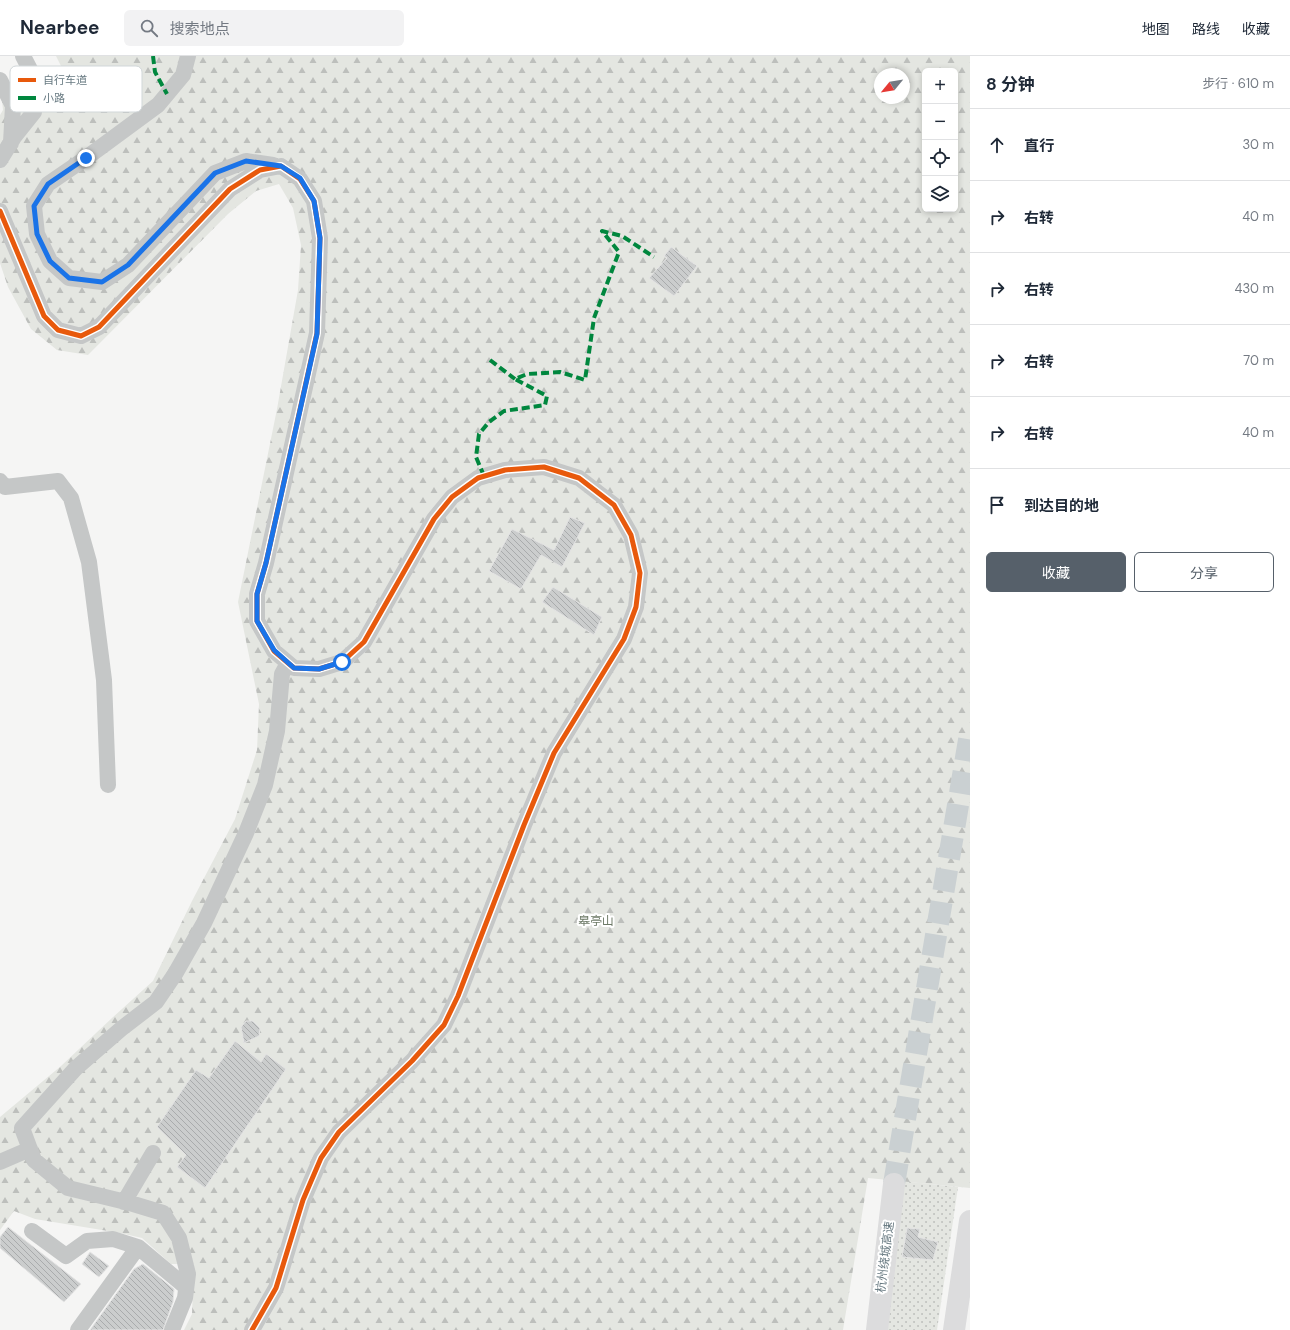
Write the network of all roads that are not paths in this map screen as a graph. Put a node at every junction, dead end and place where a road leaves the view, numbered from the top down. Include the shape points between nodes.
1 (23, 56) edge
2 (188, 56) edge
3 (28, 66) edge
4 (0, 80) edge
5 (10, 100) edge
6 (13, 112) edge
7 (34, 112) edge
8 (11, 143) junction
9 (0, 160) edge
10 (281, 166) junction
11 (0, 211) edge
12 (0, 481) edge
13 (288, 663) junction
14 (108, 785) dead end
15 (30, 1150) junction
16 (152, 1153) dead end
17 (0, 1162) edge
18 (894, 1184) tunnel mouth
19 (124, 1202) junction
20 (970, 1221) edge
21 (32, 1231) dead end
22 (138, 1247) junction
23 (186, 1287) junction
24 (78, 1330) edge
25 (172, 1330) edge
26 (252, 1330) edge
27 (877, 1330) edge
28 (954, 1330) edge

1 - 3 street
2 - 10 street via 183,75 158,105 48,184 34,206 37,234 50,261 69,278 102,282 128,265 215,173 246,161
4 - 5 street
6 - 8 street
7 - 8 street
8 - 9 street
10 - 11 street via 260,170 230,189 99,327 81,336 58,330 44,316
10 - 13 street via 300,178 314,201 320,238 317,334 257,594 257,621 274,650
12 - 14 street via 4,487 58,481 71,498 89,562 104,680
13 - 15 street via 282,674 276,731 265,784 246,833 204,923 156,1002 76,1068 22,1128
13 - 26 street via 294,668 319,669 342,662 364,642 434,519 452,497 478,478 505,470 544,468 579,478 614,505 631,536 640,573 636,607 629,626 624,639 554,753 458,996 444,1025 412,1061 339,1132 321,1158 303,1200 276,1288
15 - 17 street
15 - 19 street via 34,1160 68,1188
16 - 19 street
18 - 27 highway, 杭州绕城高速
19 - 23 street via 163,1213 179,1238 188,1274
20 - 28 highway
21 - 22 street via 66,1256 87,1241 113,1239
22 - 23 street
22 - 24 street
23 - 25 street via 185,1298

